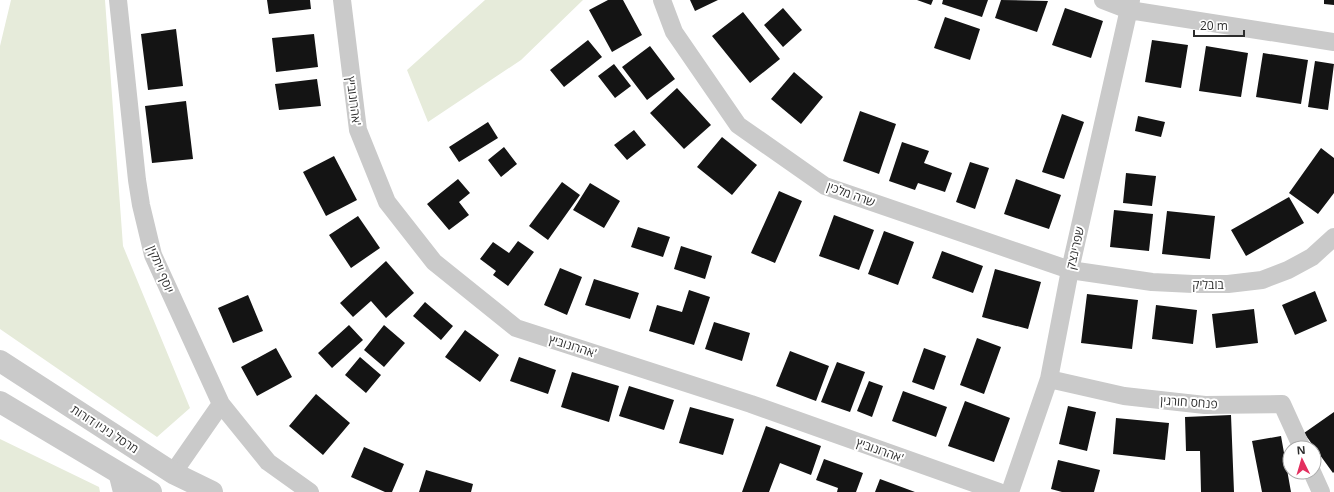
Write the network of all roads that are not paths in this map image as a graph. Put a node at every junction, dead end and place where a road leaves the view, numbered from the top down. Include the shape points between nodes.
1 (118, 0) edge
2 (342, 0) edge
3 (662, 0) edge
4 (1103, 0) edge
5 (1130, 5) edge
6 (1334, 42) edge
7 (1334, 237) edge
8 (1070, 270) junction
9 (0, 361) edge
10 (1050, 379) junction
11 (0, 402) edge
12 (221, 404) junction
13 (1298, 440) edge
14 (173, 473) junction
15 (1316, 480) edge
16 (119, 482) edge
17 (151, 492) edge
18 (212, 492) edge
19 (310, 492) edge
20 (999, 492) edge
21 (1010, 492) edge
22 (1321, 492) edge

1 - 12 street, יוסף ויתקין via 137,180 153,255
2 - 20 street, אהרונוביץ' via 358,130 388,202 434,262 516,328 752,404
3 - 8 street, שרה מלכין via 674,32 738,125 825,186
4 - 5 street
5 - 6 street
5 - 8 street, שפרינצק
7 - 8 street, בובליק via 1312,256 1288,270 1262,280 1228,284 1152,282
8 - 10 street, שפרינצק
9 - 14 street, מרסל ניניו דורות
10 - 13 street, פנחס חורגין via 1124,396 1205,405 1282,404
10 - 21 street, שפרינצק
11 - 16 street
12 - 14 street
12 - 19 street, יוסף ויתקין via 268,462
14 - 18 street, מרסל ניניו דורות
15 - 22 street
16 - 17 street

